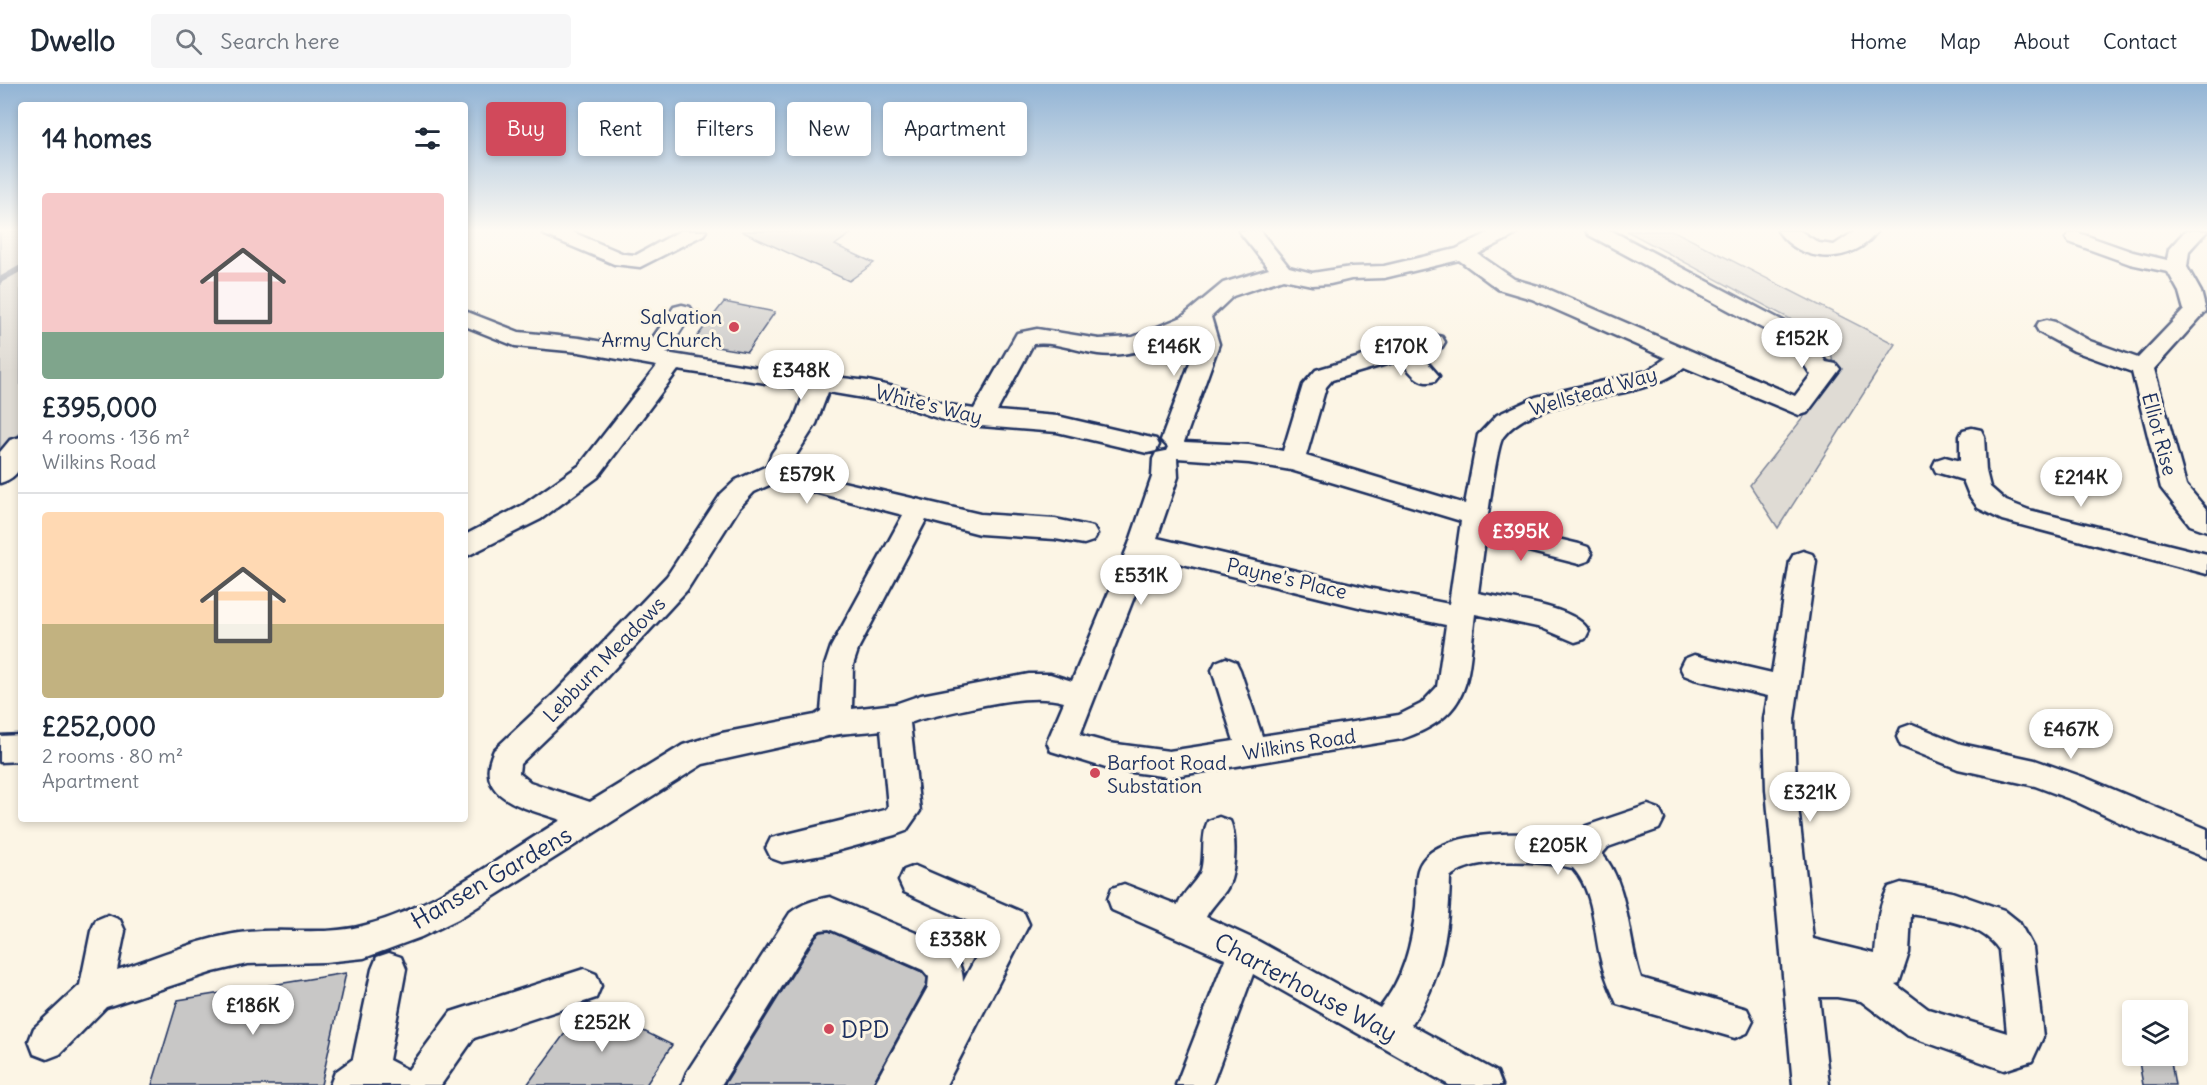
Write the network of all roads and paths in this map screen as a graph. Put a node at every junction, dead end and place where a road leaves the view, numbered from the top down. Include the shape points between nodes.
1 (1264, 278) edge
2 (1306, 278) edge
3 (1331, 278) edge
4 (1500, 278) edge
5 (1684, 278) edge
6 (2182, 278) edge
7 (682, 312) dead end
8 (2201, 312) edge
9 (1199, 315) junction
10 (468, 319) edge
11 (2047, 327) dead end
12 (1434, 342) dead end
13 (1404, 350) junction
14 (1682, 357) junction
15 (662, 360) junction
16 (2142, 368) junction
17 (1428, 376) dead end
18 (820, 383) junction
19 (981, 418) junction
20 (1972, 436) dead end
21 (1166, 448) junction
22 (18, 451) edge
23 (1292, 461) junction
24 (1945, 466) dead end
25 (778, 471) junction
26 (0, 472) edge
27 (1974, 474) junction
28 (919, 510) junction
29 (1474, 522) junction
30 (2207, 522) edge
31 (1084, 534) dead end
32 (1142, 543) junction
33 (468, 545) edge
34 (1579, 554) dead end
35 (1803, 561) dead end
36 (2207, 564) edge
37 (1462, 609) junction
38 (1575, 631) dead end
39 (1694, 667) dead end
40 (1226, 670) dead end
41 (1783, 688) junction
42 (1081, 695) junction
43 (895, 716) junction
44 (831, 720) junction
45 (1912, 737) dead end
46 (18, 748) edge
47 (0, 749) edge
48 (1252, 752) junction
49 (593, 817) junction
50 (1648, 819) dead end
51 (1219, 831) dead end
52 (2207, 844) edge
53 (782, 848) dead end
54 (1582, 855) junction
55 (915, 881) dead end
56 (1124, 899) dead end
57 (1186, 924) junction
58 (108, 931) dead end
59 (1246, 952) junction
60 (1800, 966) junction
61 (389, 969) dead end
62 (584, 986) dead end
63 (95, 994) junction
64 (1735, 1022) dead end
65 (1386, 1030) junction
66 (47, 1041) dead end
67 (372, 1080) edge
68 (419, 1085) edge
69 (700, 1085) edge
70 (892, 1085) edge
71 (926, 1085) edge
72 (1194, 1085) edge
73 (1484, 1085) edge
74 (1811, 1085) edge

1 - 9 street via 1225,291
2 - 3 street
4 - 14 street, Wellstead Way via 1506,284 1540,294
5 - 14 street via 1798,338 1825,373 1799,407
6 - 8 street
7 - 15 street
8 - 16 street, Elliot Rise
9 - 19 street via 1169,331 1122,346 1093,347 1049,337 1025,338
9 - 21 street via 1208,344
10 - 15 street, White's Way via 514,339 579,345
11 - 16 street, Elliot Rise via 2080,349
12 - 13 street
13 - 17 street
13 - 23 street via 1324,375 1315,385
14 - 29 street, Wellstead Way via 1658,375 1550,401 1498,425 1490,435
15 - 18 street, White's Way
15 - 33 street via 589,471 532,512
16 - 30 street, Elliot Rise via 2174,488
18 - 19 street, White's Way via 868,389 940,411
18 - 25 street via 804,424 781,459
19 - 21 street, White's Way via 1057,424
20 - 27 street
21 - 23 street, White's Way
21 - 32 street via 1165,477
22 - 26 main road
23 - 29 street, White's Way
24 - 27 street
25 - 28 street via 788,478
25 - 49 street, Lebburn Meadows via 745,486 730,501 677,583 567,700 505,759 502,778 520,792
27 - 36 street via 1987,501 2006,512
28 - 31 street via 980,524
28 - 44 street via 845,647 839,665 837,711
29 - 34 street, White's Way
29 - 37 street, Wilkins Road
32 - 37 street, Payne's Place via 1366,597
32 - 42 street
35 - 41 street
37 - 38 street via 1548,618
37 - 48 street, Wilkins Road via 1451,688 1446,701 1435,712 1402,727
39 - 41 street
40 - 48 street
41 - 60 street via 1779,718 1781,789
42 - 43 street, Hansen Gardens via 1029,686 921,707
42 - 48 street, Wilkins Road via 1062,742 1109,756 1169,764
43 - 44 street, Hansen Gardens via 843,723
43 - 53 street via 904,811 900,817 822,841
44 - 49 street, Hansen Gardens via 821,726 694,754
45 - 52 street via 1958,756 2035,773 2086,791
46 - 47 street
49 - 63 street, Hansen Gardens via 446,908 364,942 248,948
50 - 54 street via 1597,837
51 - 57 street via 1216,878 1195,903
54 - 64 street via 1596,871 1607,902 1618,961 1629,992
54 - 65 street via 1501,847 1449,858 1434,871 1433,912 1421,966 1411,994
55 - 71 street via 1012,924
56 - 57 street, Charterhouse Way
57 - 59 street, Charterhouse Way
58 - 63 street
59 - 65 street, Charterhouse Way
59 - 72 street
60 - 60 street via 1887,972 1893,962 1894,906 1901,898 1919,899 1999,924 2012,936 2016,948 2025,1037 2019,1048 2004,1052 1918,1023 1869,986 1837,980
60 - 74 street
61 - 67 street
62 - 68 street via 463,1024
63 - 66 street, Hansen Gardens
65 - 73 street, Charterhouse Way
69 - 70 street via 802,924 821,913 839,916 935,958 946,972 945,990

